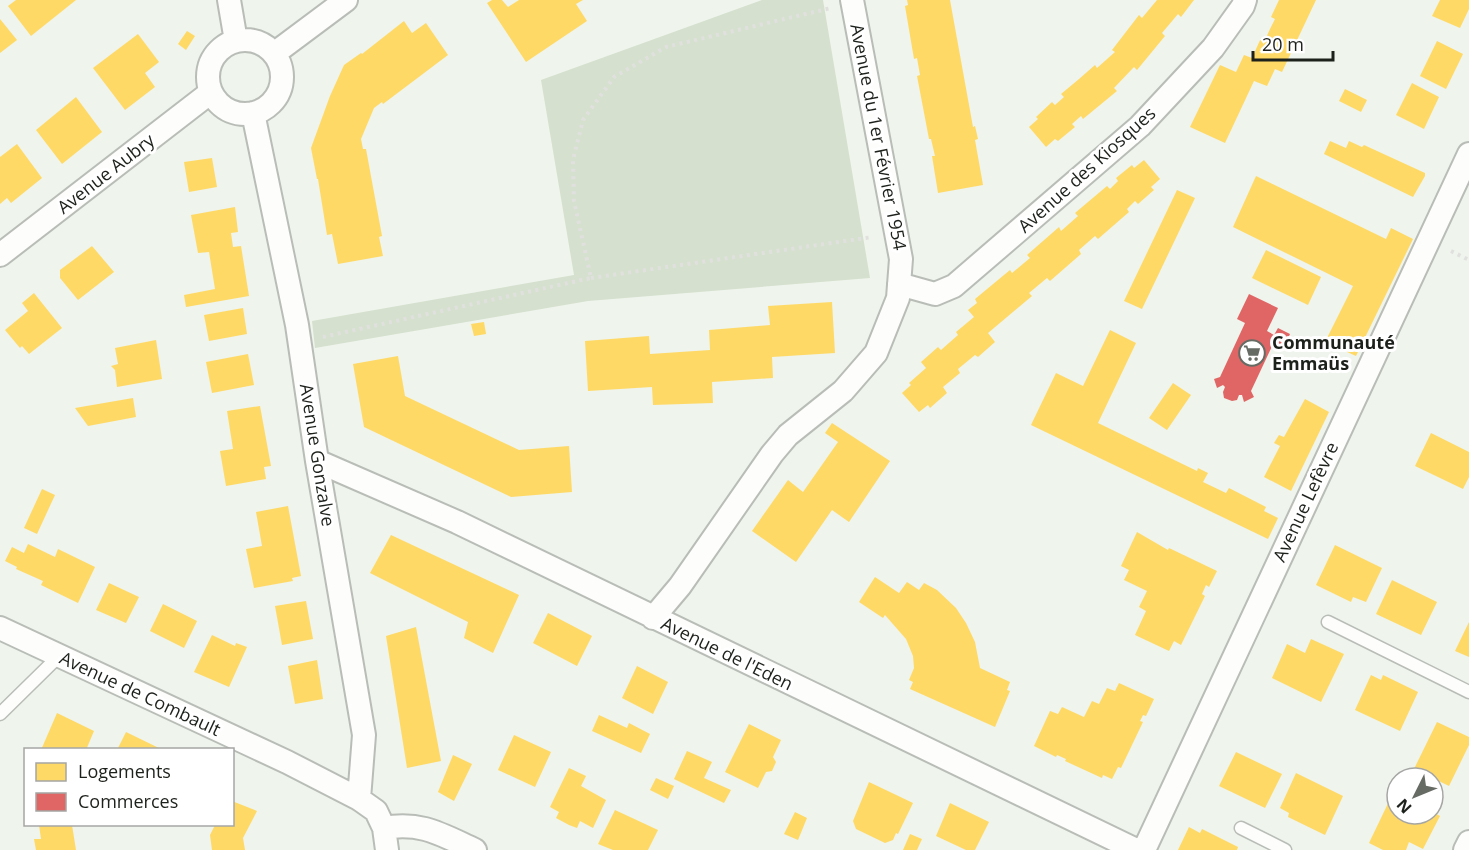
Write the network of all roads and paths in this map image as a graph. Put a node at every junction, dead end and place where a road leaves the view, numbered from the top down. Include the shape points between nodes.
1 (229, 0) edge
2 (346, 0) edge
3 (1245, 0) edge
4 (852, 2) edge
5 (236, 40) junction
6 (275, 53) junction
7 (211, 92) junction
8 (253, 113) junction
9 (1469, 154) edge
10 (896, 234) junction
11 (0, 255) edge
12 (591, 278) junction
13 (899, 284) junction
14 (300, 342) junction
15 (317, 461) junction
16 (653, 618) junction
17 (1328, 622) dead end
18 (0, 628) edge
19 (58, 656) junction
20 (1469, 693) edge
21 (0, 714) edge
22 (376, 822) edge
23 (1241, 828) dead end
24 (1469, 842) edge
25 (475, 850) edge
26 (1136, 850) edge
27 (1144, 850) edge
28 (1285, 850) edge
29 (1466, 850) edge

1 - 5 street
2 - 6 street
3 - 13 street, Avenue des Kiosques via 1213,48 1140,126 954,286 935,294
4 - 10 street, Avenue du 1er Février 1954
4 - 12 path via 666,46 614,77 583,120 573,160 574,201
5 - 6 street via 262,43
5 - 7 street via 218,51 210,66
6 - 8 street via 282,68 280,90 274,101
7 - 8 street via 230,111
7 - 11 street, Avenue Aubry
8 - 14 street, Avenue Gonzalve
9 - 27 street, Avenue Lefèvre
10 - 12 path
10 - 13 street, Avenue du 1er Février 1954 via 901,259
12 - 14 path
13 - 16 street, Avenue du 1er Février 1954 via 898,298 876,353 843,391 788,435
14 - 15 street, Avenue Gonzalve
15 - 16 street, Avenue de l'Eden via 457,522
15 - 22 street, Avenue Gonzalve
16 - 26 street, Avenue de l'Eden
17 - 20 lane
18 - 19 street, Avenue de Combault
19 - 21 lane
19 - 22 street, Avenue de Combault via 287,762
22 - 25 street via 431,829
23 - 28 lane
24 - 29 street

